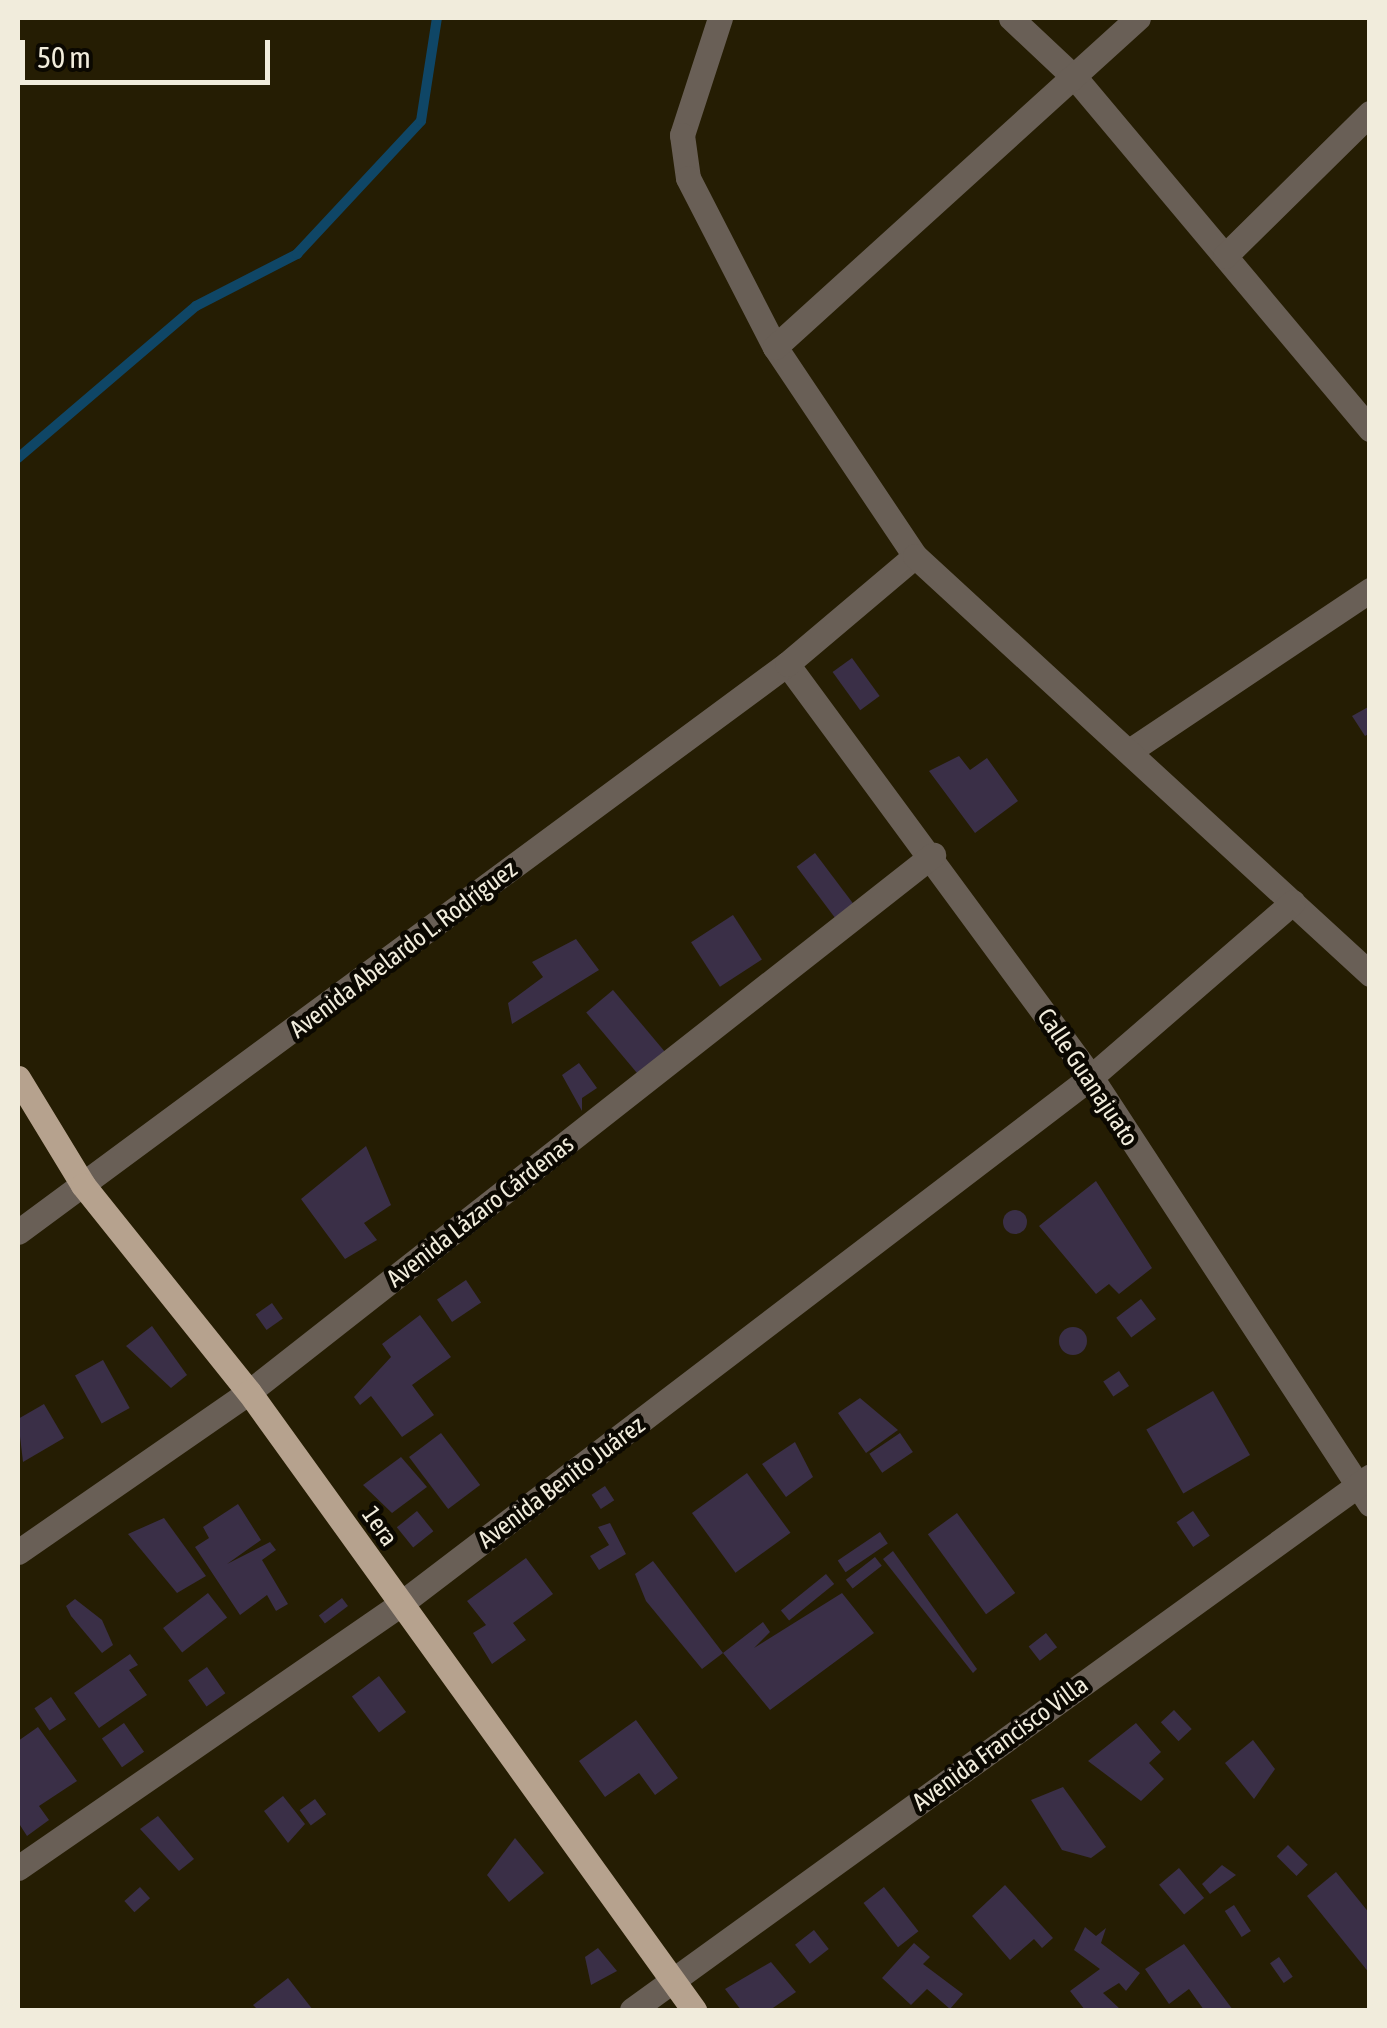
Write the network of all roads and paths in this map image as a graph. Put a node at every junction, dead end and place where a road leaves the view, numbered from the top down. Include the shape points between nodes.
1 (720, 18) edge
2 (1011, 18) edge
3 (1138, 18) edge
4 (1076, 80) junction
5 (1370, 112) edge
6 (1225, 256) junction
7 (775, 347) junction
8 (1370, 428) edge
9 (915, 556) junction
10 (1370, 590) edge
11 (787, 664) junction
12 (1131, 750) junction
13 (933, 855) junction
14 (1294, 902) junction
15 (1370, 974) edge
16 (1090, 1077) junction
17 (18, 1078) edge
18 (83, 1185) junction
19 (18, 1232) edge
20 (249, 1392) junction
21 (1365, 1489) edge
22 (18, 1552) edge
23 (399, 1605) junction
24 (18, 1868) edge
25 (672, 1981) junction
26 (632, 2010) edge
27 (694, 2010) edge

1 - 7 street via 683,157
2 - 4 street
3 - 4 street
4 - 6 street
4 - 7 street
5 - 6 street
6 - 8 street
7 - 9 street
9 - 11 street, Avenida Abelardo L. Rodríguez
9 - 12 street
10 - 12 street
11 - 13 street, Calle Guanajuato
11 - 18 street, Avenida Abelardo L. Rodríguez
12 - 14 street
13 - 16 street, Calle Guanajuato
13 - 20 street, Avenida Lázaro Cárdenas
14 - 15 street
14 - 16 street, Avenida Benito Juárez
16 - 21 street, Calle Guanajuato
16 - 23 street, Avenida Benito Juárez
17 - 18 main road, 1era
18 - 19 street, Avenida Abelardo L. Rodríguez
18 - 20 main road, 1era
20 - 22 street, Avenida Lázaro Cárdenas
20 - 23 main road, 1era
21 - 25 street, Avenida Francisco Villa
23 - 24 street, Avenida Benito Juárez
23 - 25 main road, 1era
25 - 26 street, Avenida Francisco Villa
25 - 27 main road, 1era

